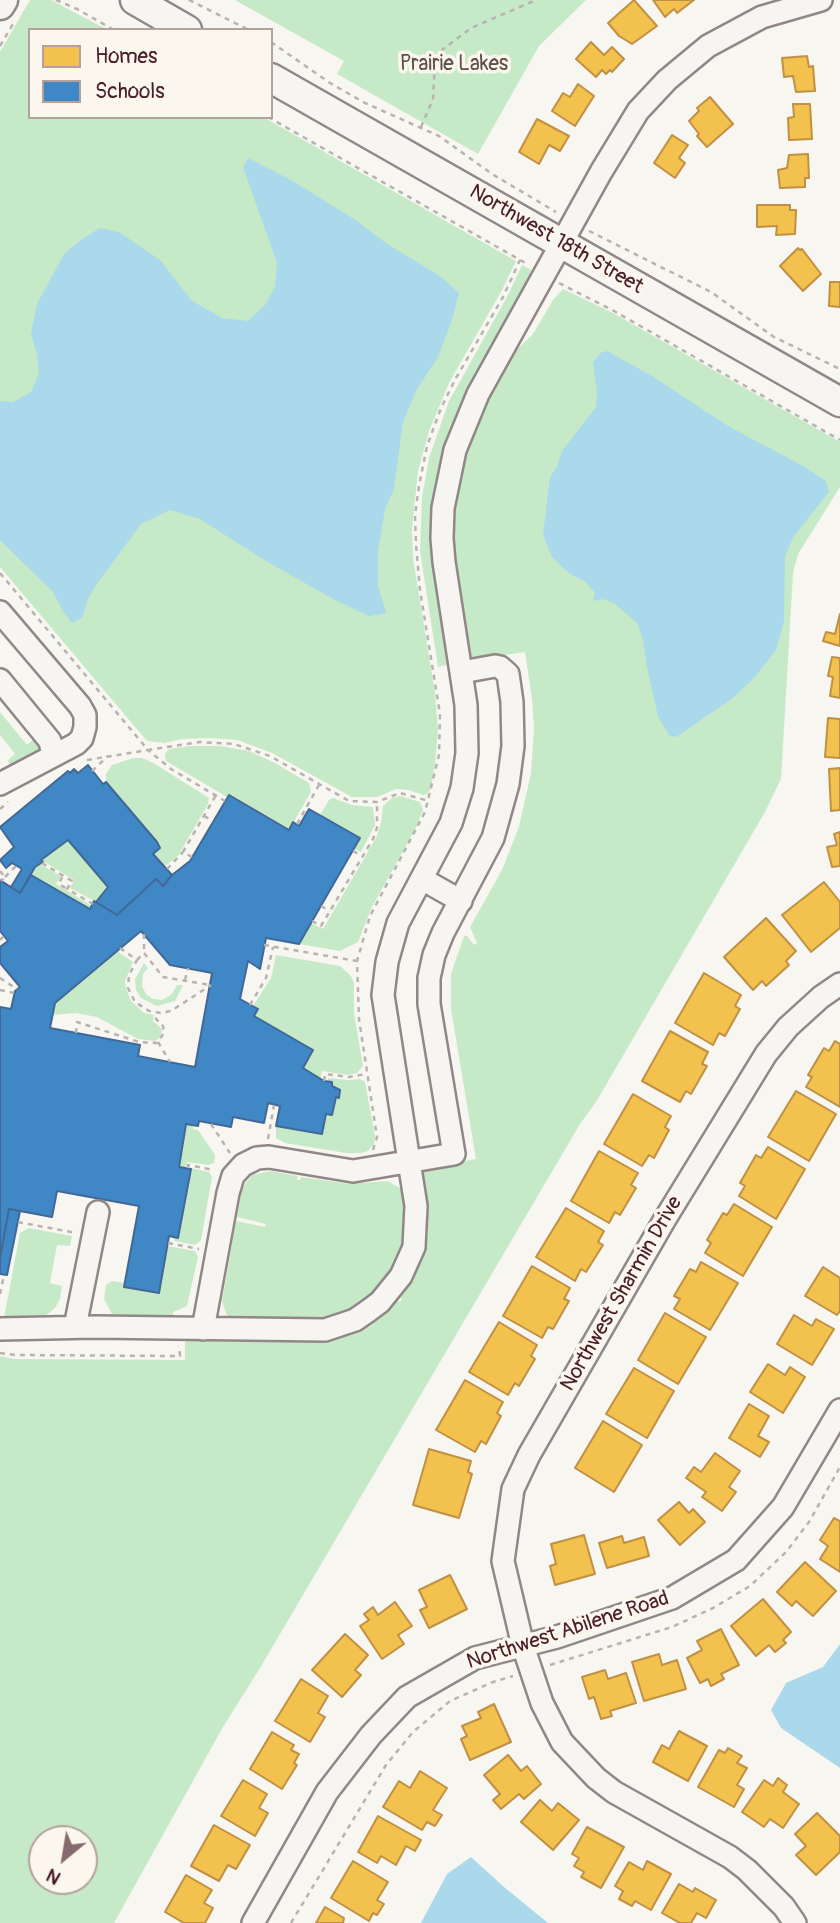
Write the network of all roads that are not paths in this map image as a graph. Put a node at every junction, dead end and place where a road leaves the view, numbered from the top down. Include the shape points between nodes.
1 (3, 0) edge
2 (135, 0) edge
3 (821, 0) edge
4 (0, 5) edge
5 (184, 28) edge
6 (273, 79) edge
7 (568, 234) junction
8 (840, 402) edge
9 (0, 611) edge
10 (462, 672) junction
11 (0, 680) edge
12 (53, 756) junction
13 (5, 782) edge
14 (422, 879) junction
15 (461, 901) junction
16 (840, 984) edge
17 (409, 1163) junction
18 (97, 1212) dead end
19 (75, 1327) junction
20 (0, 1329) edge
21 (203, 1329) junction
22 (840, 1410) edge
23 (523, 1646) junction
24 (253, 1923) edge
25 (794, 1923) edge

1 - 4 main road
2 - 5 main road
3 - 7 street via 773,13 734,31 667,80 629,124
6 - 7 main road, Northwest 18th Street
7 - 8 main road, Northwest 18th Street
7 - 10 street via 478,394 450,468 443,508 444,562
9 - 12 street via 85,715 82,738
10 - 14 street via 468,735 462,788 451,823
10 - 15 street via 495,666 508,674 513,746 493,838
11 - 12 street via 50,741
12 - 13 street
14 - 15 street
14 - 17 street via 392,940 383,995
15 - 17 street via 438,944 428,990 454,1154
16 - 23 street, Northwest Sharmin Drive via 788,1027 766,1054 664,1219 529,1455 513,1489 503,1561
17 - 21 street via 416,1206 414,1247 401,1276 380,1302 355,1320 325,1330
17 - 21 street via 353,1171 262,1157 243,1165 233,1176 228,1193
18 - 19 street
19 - 20 street
19 - 21 street
22 - 23 street, Northwest Abilene Road via 783,1507 736,1560 672,1598
23 - 24 street, Northwest Abilene Road via 475,1658 407,1697 327,1792
23 - 25 street, Northwest Sharmin Drive via 550,1720 579,1762 614,1792 730,1857 784,1906

